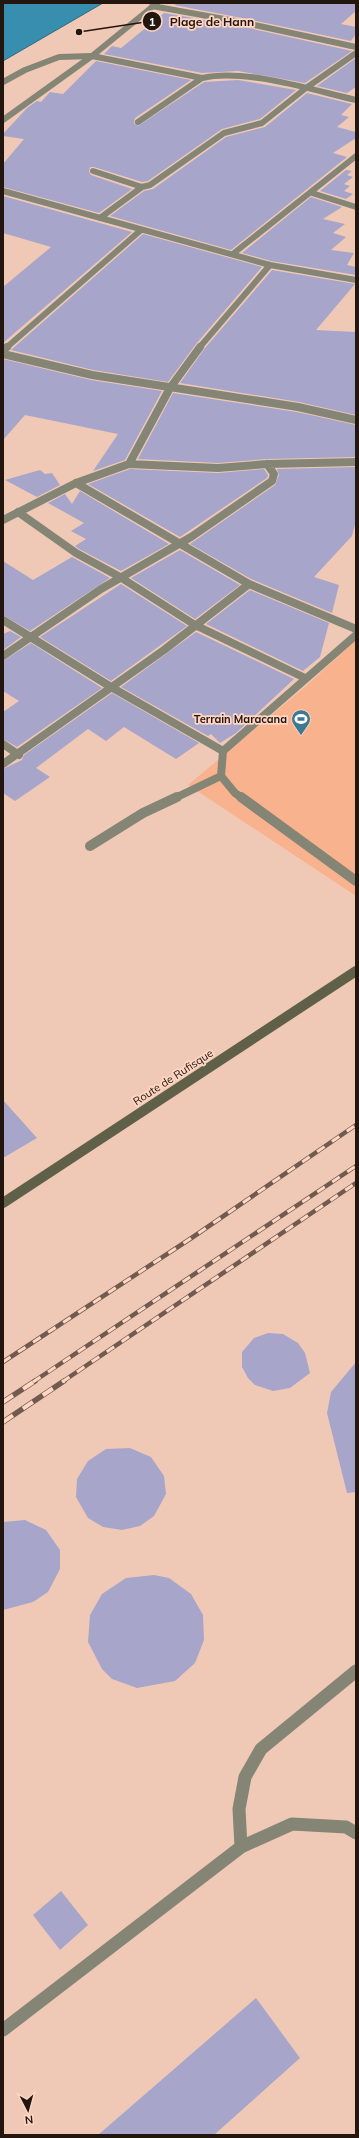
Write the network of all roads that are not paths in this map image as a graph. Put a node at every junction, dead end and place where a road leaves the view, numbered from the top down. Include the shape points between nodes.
1 (155, 5) edge
2 (356, 47) edge
3 (356, 53) edge
4 (92, 56) junction
5 (202, 78) junction
6 (3, 82) edge
7 (306, 88) junction
8 (356, 100) edge
9 (3, 120) edge
10 (138, 122) dead end
11 (356, 156) edge
12 (93, 171) dead end
13 (142, 187) junction
14 (3, 191) edge
15 (312, 193) junction
16 (356, 207) edge
17 (100, 218) junction
18 (141, 230) junction
19 (234, 253) junction
20 (270, 265) junction
21 (356, 280) edge
22 (3, 350) edge
23 (3, 354) edge
24 (170, 388) junction
25 (356, 420) edge
26 (356, 462) edge
27 (129, 464) junction
28 (267, 464) junction
29 (76, 483) junction
30 (18, 512) junction
31 (3, 520) edge
32 (180, 543) junction
33 (120, 577) junction
34 (249, 584) junction
35 (3, 620) edge
36 (195, 625) junction
37 (356, 629) edge
38 (356, 634) edge
39 (31, 637) junction
40 (3, 656) edge
41 (305, 678) junction
42 (111, 687) junction
43 (3, 744) edge
44 (223, 751) junction
45 (19, 755) junction
46 (3, 764) edge
47 (221, 776) junction
48 (90, 846) dead end
49 (356, 881) edge
50 (356, 971) edge
51 (3, 1203) edge
52 (356, 1671) edge
53 (356, 1833) edge
54 (241, 1847) junction
55 (3, 2030) edge

1 - 2 street
1 - 4 street
3 - 7 street
4 - 5 street
4 - 6 street via 59,57
4 - 9 street
5 - 7 street via 216,75 258,79
5 - 10 street
7 - 8 street
7 - 13 street via 262,123 224,134 150,185
11 - 15 street
12 - 13 street
13 - 17 street
14 - 17 street
15 - 16 street
15 - 19 street
17 - 18 street
18 - 19 street
18 - 22 street
19 - 20 street
20 - 21 street
20 - 24 street via 192,356
23 - 24 street via 92,375
24 - 25 street via 298,406
24 - 27 street
26 - 28 street
27 - 28 street via 218,468
27 - 29 street via 105,470
28 - 32 street via 274,474 272,481
29 - 30 street
29 - 32 street
30 - 31 street
30 - 33 street via 76,553
32 - 33 street
32 - 34 street
33 - 36 street
33 - 39 street
34 - 36 street
34 - 37 street
35 - 39 street
36 - 41 street
36 - 42 street
38 - 41 street
39 - 40 street
39 - 42 street
41 - 44 street
42 - 44 street
42 - 45 street
43 - 45 street
44 - 47 street
45 - 46 street
47 - 48 street via 143,813
47 - 49 street via 234,793
50 - 51 main road, Route de Rufisque
52 - 54 street via 261,1749 245,1777 239,1809
53 - 54 street via 346,1827 292,1824
54 - 55 street

